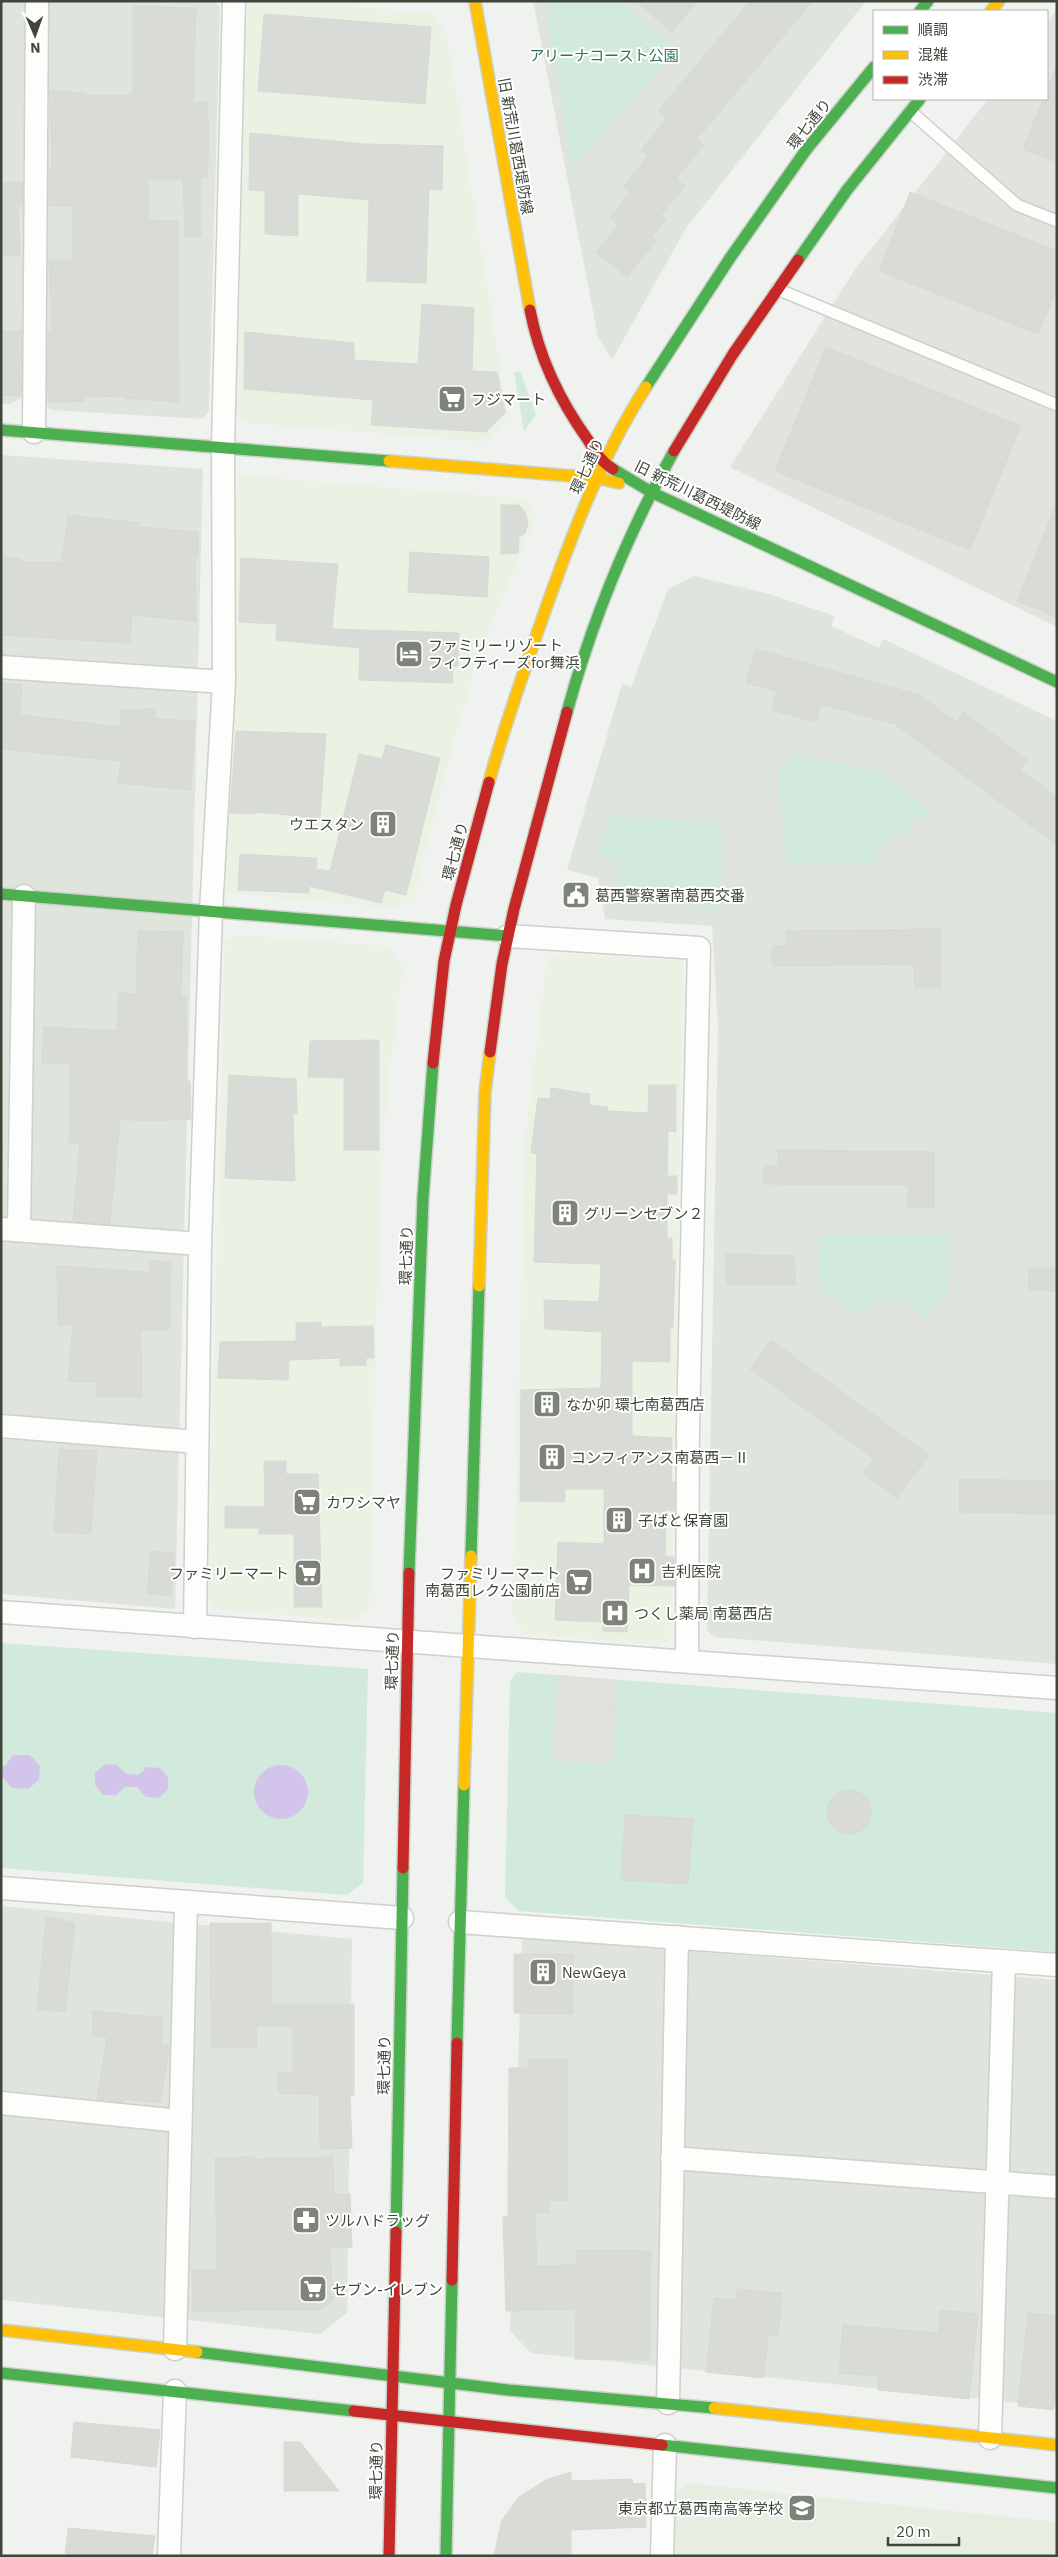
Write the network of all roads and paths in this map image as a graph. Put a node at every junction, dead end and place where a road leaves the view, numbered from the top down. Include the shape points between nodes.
1 (37, 1) edge
2 (234, 1) edge
3 (475, 1) edge
4 (873, 68) edge
5 (919, 100) edge
6 (910, 111) junction
7 (1057, 221) edge
8 (777, 289) junction
9 (1057, 404) edge
10 (1, 430) edge
11 (34, 432) junction
12 (223, 447) junction
13 (604, 464) junction
14 (597, 478) junction
15 (652, 492) junction
16 (1, 667) edge
17 (224, 682) junction
18 (1057, 682) edge
19 (1, 894) edge
20 (24, 896) junction
21 (211, 911) junction
22 (450, 932) junction
23 (508, 936) junction
24 (10, 1229) edge
25 (200, 1244) junction
26 (1, 1426) edge
27 (197, 1442) junction
28 (1, 1612) edge
29 (195, 1627) junction
30 (408, 1643) junction
31 (467, 1648) junction
32 (687, 1661) junction
33 (1057, 1688) edge
34 (1, 1888) edge
35 (186, 1904) junction
36 (402, 1918) junction
37 (460, 1922) junction
38 (677, 1937) junction
39 (1004, 1961) junction
40 (1057, 1965) edge
41 (1, 2103) edge
42 (180, 2121) junction
43 (672, 2158) junction
44 (998, 2183) junction
45 (1057, 2187) edge
46 (1, 2330) edge
47 (175, 2349) junction
48 (1, 2373) edge
49 (392, 2376) junction
50 (448, 2383) junction
51 (175, 2391) junction
52 (668, 2403) junction
53 (392, 2415) junction
54 (448, 2422) junction
55 (990, 2438) junction
56 (665, 2445) junction
57 (1057, 2445) edge
58 (1057, 2488) edge
59 (169, 2556) edge
60 (389, 2556) edge
61 (446, 2556) edge
62 (662, 2556) edge

1 - 11 street
2 - 12 street
3 - 13 main road, 旧 新荒川葛西堤防線 via 533,324 553,383
4 - 13 main road, 環七通り via 806,150 730,258 635,404
5 - 6 main road
6 - 7 lane via 1017,204
6 - 8 main road via 847,190
8 - 9 lane
8 - 15 main road via 728,362
10 - 11 main road
11 - 12 main road
12 - 14 main road
12 - 17 street
13 - 14 main road, 環七通り
13 - 15 main road, 旧 新荒川葛西堤防線
14 - 15 main road
14 - 22 main road, 環七通り via 575,528 505,724
15 - 18 main road, 旧 新荒川葛西堤防線
15 - 23 main road via 625,548 580,666
16 - 17 street
17 - 21 street
19 - 20 main road
20 - 21 main road
20 - 24 street
21 - 22 main road
21 - 25 street
22 - 23 main road
22 - 30 main road, 環七通り via 436,1027 423,1198
23 - 31 main road via 485,1092
23 - 32 street via 699,948 688,1425
24 - 25 street
25 - 27 street
26 - 27 street
27 - 29 street
28 - 29 street
29 - 30 street
30 - 31 street
30 - 36 main road, 環七通り
31 - 32 street
31 - 37 main road
32 - 33 street
34 - 35 street
35 - 36 street
35 - 42 street
36 - 49 main road, 環七通り
37 - 38 street
37 - 50 main road
38 - 39 street
38 - 43 street
39 - 40 street
39 - 44 street
41 - 42 street
42 - 47 street
43 - 44 street
43 - 52 street
44 - 45 street
44 - 55 street
46 - 47 main road
47 - 49 main road
48 - 51 main road
49 - 50 main road
49 - 53 main road, 環七通り
50 - 52 main road
50 - 54 main road
51 - 53 main road
51 - 59 street
52 - 55 main road
53 - 54 main road
53 - 60 main road, 環七通り
54 - 56 main road
54 - 61 main road
55 - 57 main road
56 - 58 main road
56 - 62 street

